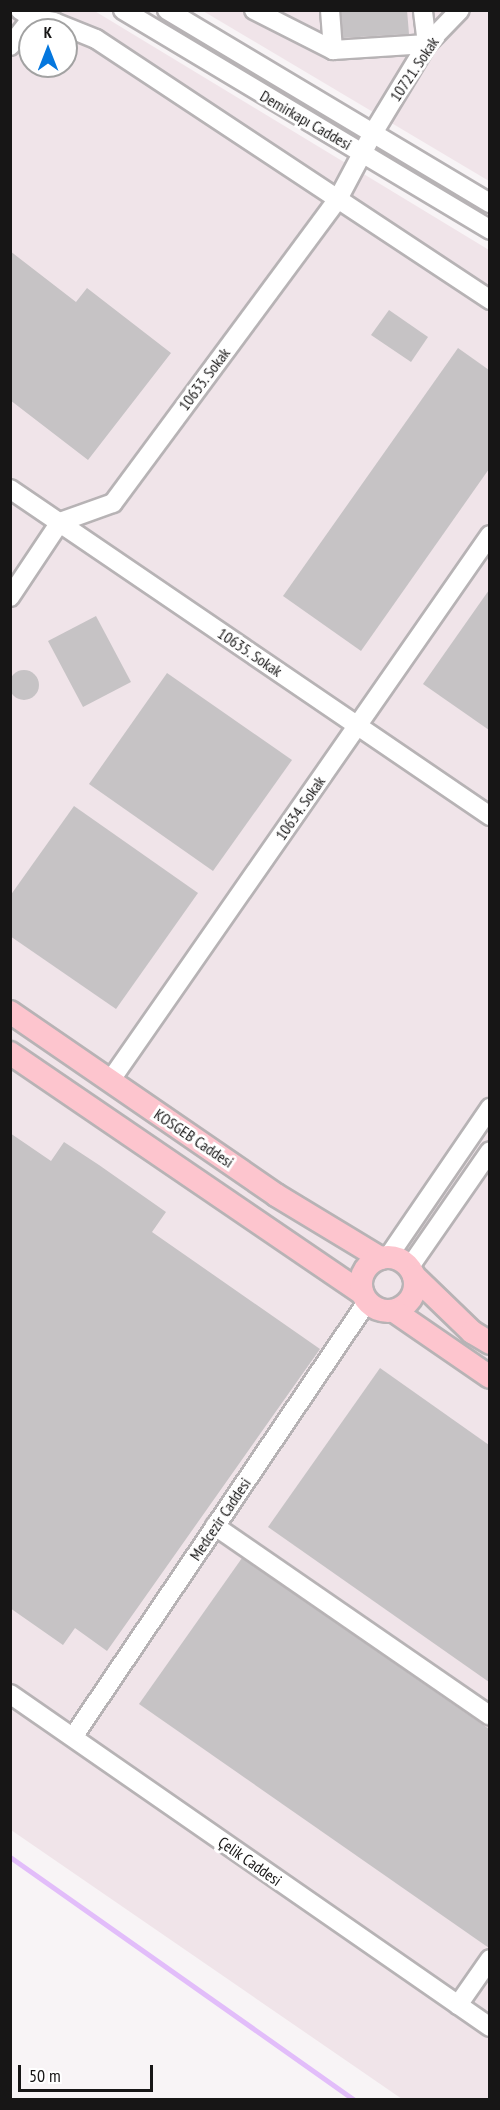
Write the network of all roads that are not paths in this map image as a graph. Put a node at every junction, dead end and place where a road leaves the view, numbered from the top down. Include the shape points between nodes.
1 (123, 10) edge
2 (167, 10) edge
3 (254, 10) edge
4 (330, 10) edge
5 (423, 10) edge
6 (460, 10) edge
7 (30, 13) edge
8 (427, 44) junction
9 (10, 46) edge
10 (333, 50) junction
11 (373, 133) junction
12 (363, 153) junction
13 (338, 199) junction
14 (489, 203) edge
15 (489, 230) edge
16 (489, 300) edge
17 (10, 489) edge
18 (60, 522) junction
19 (489, 535) edge
20 (10, 597) edge
21 (357, 725) junction
22 (489, 816) edge
23 (10, 1012) edge
24 (10, 1053) edge
25 (110, 1081) junction
26 (489, 1108) edge
27 (489, 1151) edge
28 (384, 1258) junction
29 (411, 1272) junction
30 (364, 1297) junction
31 (394, 1311) junction
32 (489, 1343) edge
33 (489, 1377) edge
34 (215, 1526) junction
35 (10, 1694) edge
36 (489, 1716) edge
37 (73, 1737) junction
38 (489, 1959) edge
39 (458, 2005) junction
40 (489, 2027) edge

1 - 12 street, Demirkapı Caddesi
2 - 11 street, Demirkapı Caddesi
3 - 10 street
4 - 10 street
5 - 8 street
6 - 8 street, 10721. Sokak
7 - 9 street
7 - 13 street via 96,39
8 - 10 street
8 - 11 street, 10721. Sokak
11 - 12 street, 10633. Sokak
11 - 14 street, Demirkapı Caddesi
12 - 13 street, 10633. Sokak
12 - 15 street, Demirkapı Caddesi
13 - 16 street
13 - 18 street, 10633. Sokak via 113,503
17 - 18 street, 10635. Sokak
18 - 20 street
18 - 21 street, 10635. Sokak
19 - 21 street, 10634. Sokak
21 - 22 street, 10635. Sokak
21 - 25 street, 10634. Sokak
23 - 25 main road, KOSGEB Caddesi
24 - 30 main road, KOSGEB Caddesi
25 - 28 main road, KOSGEB Caddesi via 276,1195
26 - 28 street
27 - 29 street
28 - 29 main road via 396,1259
28 - 30 main road via 372,1262 362,1276
29 - 31 main road via 413,1294 402,1308
29 - 32 main road via 472,1332
30 - 31 main road via 379,1310
30 - 34 street, Medcezir Caddesi
31 - 33 main road
34 - 36 street
34 - 37 street, Medcezir Caddesi
35 - 37 street, Çelik Caddesi
37 - 39 street, Çelik Caddesi
38 - 39 street
39 - 40 street, Çelik Caddesi

